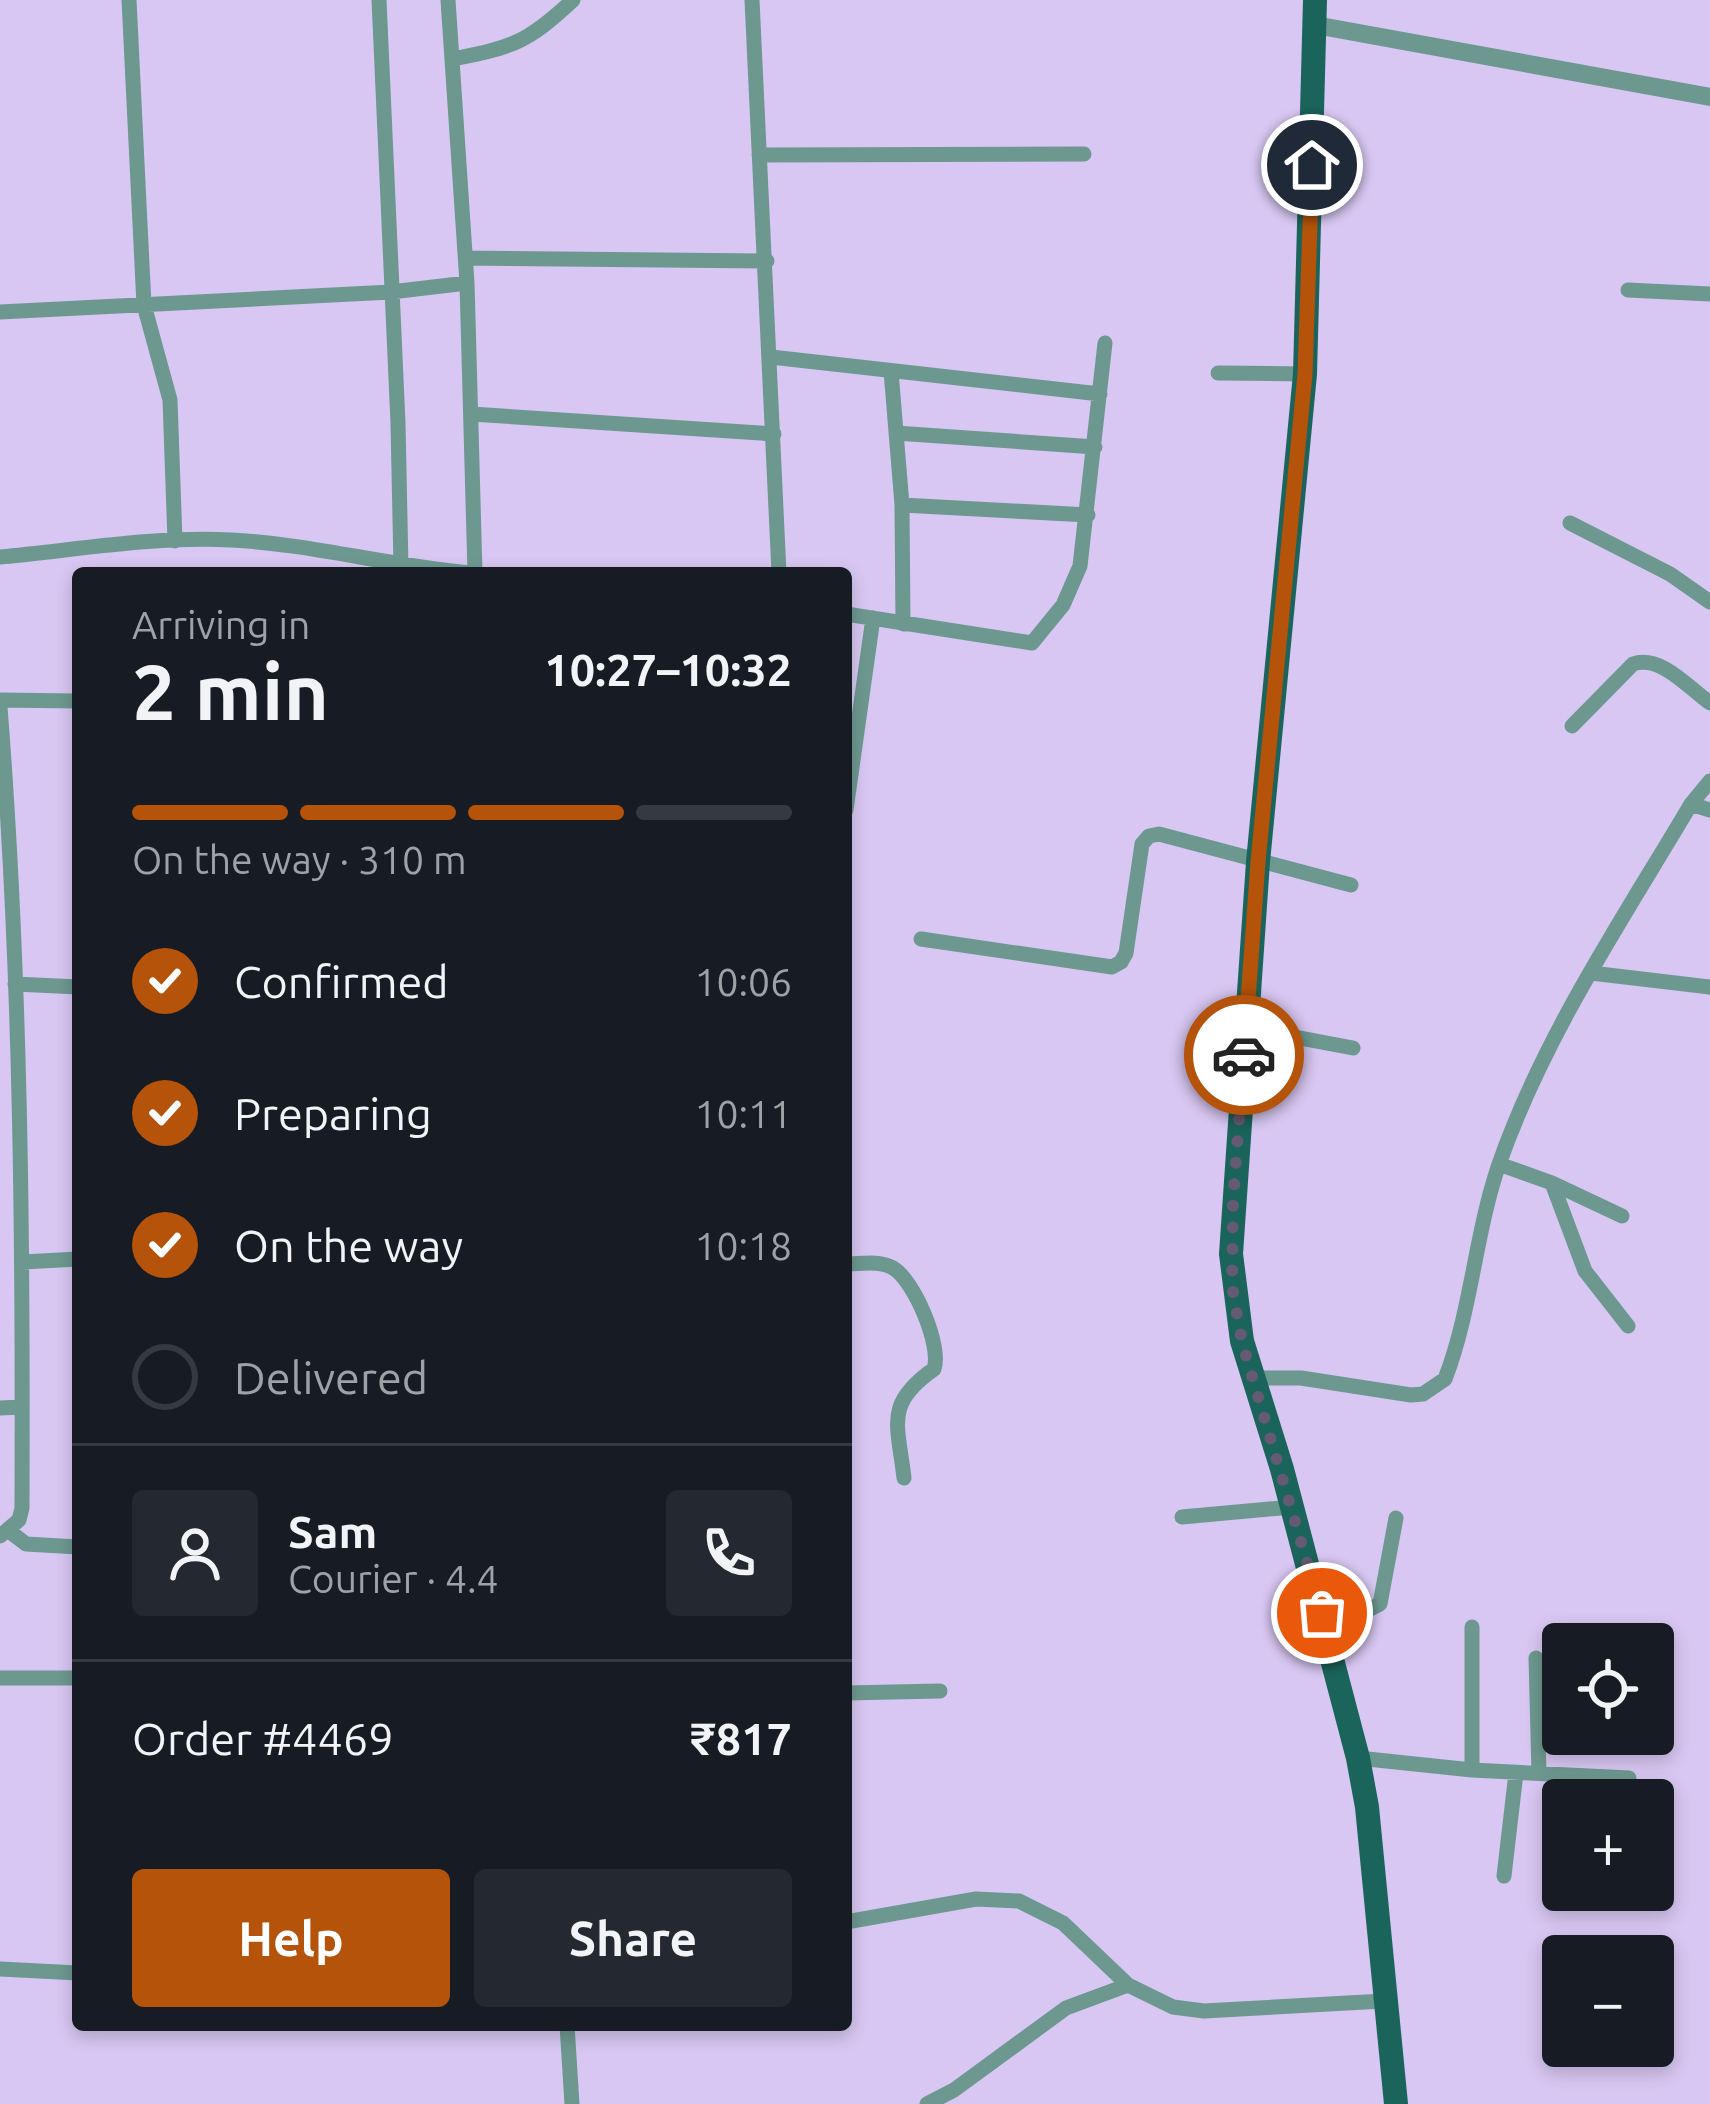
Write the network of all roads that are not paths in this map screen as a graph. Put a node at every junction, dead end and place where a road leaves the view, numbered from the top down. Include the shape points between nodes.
1 (129, 0) edge
2 (379, 0) edge
3 (448, 0) edge
4 (573, 0) edge
5 (752, 0) edge
6 (1315, 13) edge
7 (453, 59) junction
8 (1710, 97) edge
9 (1084, 154) dead end
10 (759, 155) junction
11 (466, 258) junction
12 (767, 261) junction
13 (467, 284) junction
14 (1628, 290) dead end
15 (391, 292) junction
16 (1710, 294) edge
17 (144, 305) junction
18 (0, 312) edge
19 (1105, 343) dead end
20 (771, 357) junction
21 (891, 370) junction
22 (1218, 373) dead end
23 (1305, 374) junction
24 (1100, 394) junction
25 (471, 414) junction
26 (896, 433) junction
27 (774, 434) junction
28 (1095, 447) junction
29 (902, 505) junction
30 (1088, 515) junction
31 (1570, 524) dead end
32 (175, 541) junction
33 (0, 557) edge
34 (400, 567) joint
35 (472, 567) edge
36 (779, 567) edge
37 (1710, 602) edge
38 (852, 615) edge
39 (873, 618) junction
40 (903, 623) junction
41 (72, 701) edge
42 (0, 703) edge
43 (1710, 703) edge
44 (1572, 726) dead end
45 (852, 768) edge
46 (1710, 781) edge
47 (1691, 804) junction
48 (1710, 810) edge
49 (1258, 862) junction
50 (1351, 885) dead end
51 (921, 939) dead end
52 (1591, 973) junction
53 (15, 984) junction
54 (72, 987) edge
55 (1710, 987) edge
56 (1246, 1028) junction
57 (1353, 1048) dead end
58 (1499, 1164) junction
59 (1552, 1183) junction
60 (1622, 1216) dead end
61 (72, 1259) edge
62 (23, 1262) junction
63 (852, 1264) edge
64 (1628, 1326) dead end
65 (1253, 1378) junction
66 (22, 1407) junction
67 (0, 1408) edge
68 (904, 1478) dead end
69 (1292, 1507) junction
70 (1182, 1516) dead end
71 (1396, 1518) dead end
72 (4, 1534) edge
73 (72, 1547) edge
74 (1322, 1613) junction
75 (1472, 1627) dead end
76 (1536, 1658) dead end
77 (0, 1678) edge
78 (72, 1678) edge
79 (940, 1691) dead end
80 (852, 1693) edge
81 (1358, 1758) junction
82 (1472, 1770) junction
83 (1516, 1773) junction
84 (1539, 1774) junction
85 (1629, 1778) dead end
86 (1504, 1876) dead end
87 (852, 1921) edge
88 (0, 1969) edge
89 (72, 1972) edge
90 (1128, 1985) junction
91 (1384, 2001) junction
92 (567, 2031) edge
93 (572, 2104) edge
94 (926, 2104) edge
95 (1396, 2104) edge

1 - 17 street
2 - 15 street
3 - 7 street
4 - 7 street via 509,48
5 - 10 street
6 - 8 street
6 - 23 main road
7 - 11 street
9 - 10 street
10 - 12 street
11 - 12 street
11 - 13 street
12 - 20 street
13 - 15 street
13 - 25 street
14 - 16 street
15 - 17 street
15 - 34 street
17 - 18 street
17 - 32 street via 170,400
19 - 24 street
20 - 21 street
20 - 27 street
21 - 24 street
21 - 26 street
22 - 23 street
23 - 49 main road
24 - 28 street
25 - 27 street
25 - 35 street
26 - 28 street
26 - 29 street
27 - 36 street
28 - 30 street
29 - 30 street
29 - 40 street
30 - 40 street via 1076,580 1032,643
31 - 37 street
32 - 33 street
32 - 34 street via 255,542
38 - 39 street
39 - 40 street
39 - 45 street
41 - 42 street
42 - 53 street
43 - 44 street via 1643,660
46 - 47 street
47 - 48 street
47 - 52 street
49 - 50 street
49 - 51 street via 1149,836 1126,953 1112,967
49 - 56 main road
52 - 55 street
52 - 58 street
53 - 54 street
53 - 62 street
56 - 57 street
56 - 65 main road via 1231,1254
58 - 59 street
58 - 65 street via 1450,1366 1435,1388 1411,1395
59 - 60 street
59 - 64 street via 1585,1271
61 - 62 street
62 - 66 street
63 - 68 street via 884,1264 909,1282 937,1353 934,1369 901,1399
65 - 69 main road
66 - 67 street
66 - 72 street via 22,1508
69 - 70 street
69 - 74 main road
71 - 74 street via 1380,1604
72 - 73 street
74 - 81 main road
75 - 82 street
76 - 84 street
77 - 78 street
79 - 80 street
81 - 82 street
81 - 91 main road
82 - 83 street
83 - 84 street
83 - 86 street
84 - 85 street
87 - 90 street via 976,1899 1019,1901 1063,1924
88 - 89 street
90 - 91 street via 1173,2007 1204,2011
90 - 94 street via 1066,2008
91 - 95 main road
92 - 93 street

